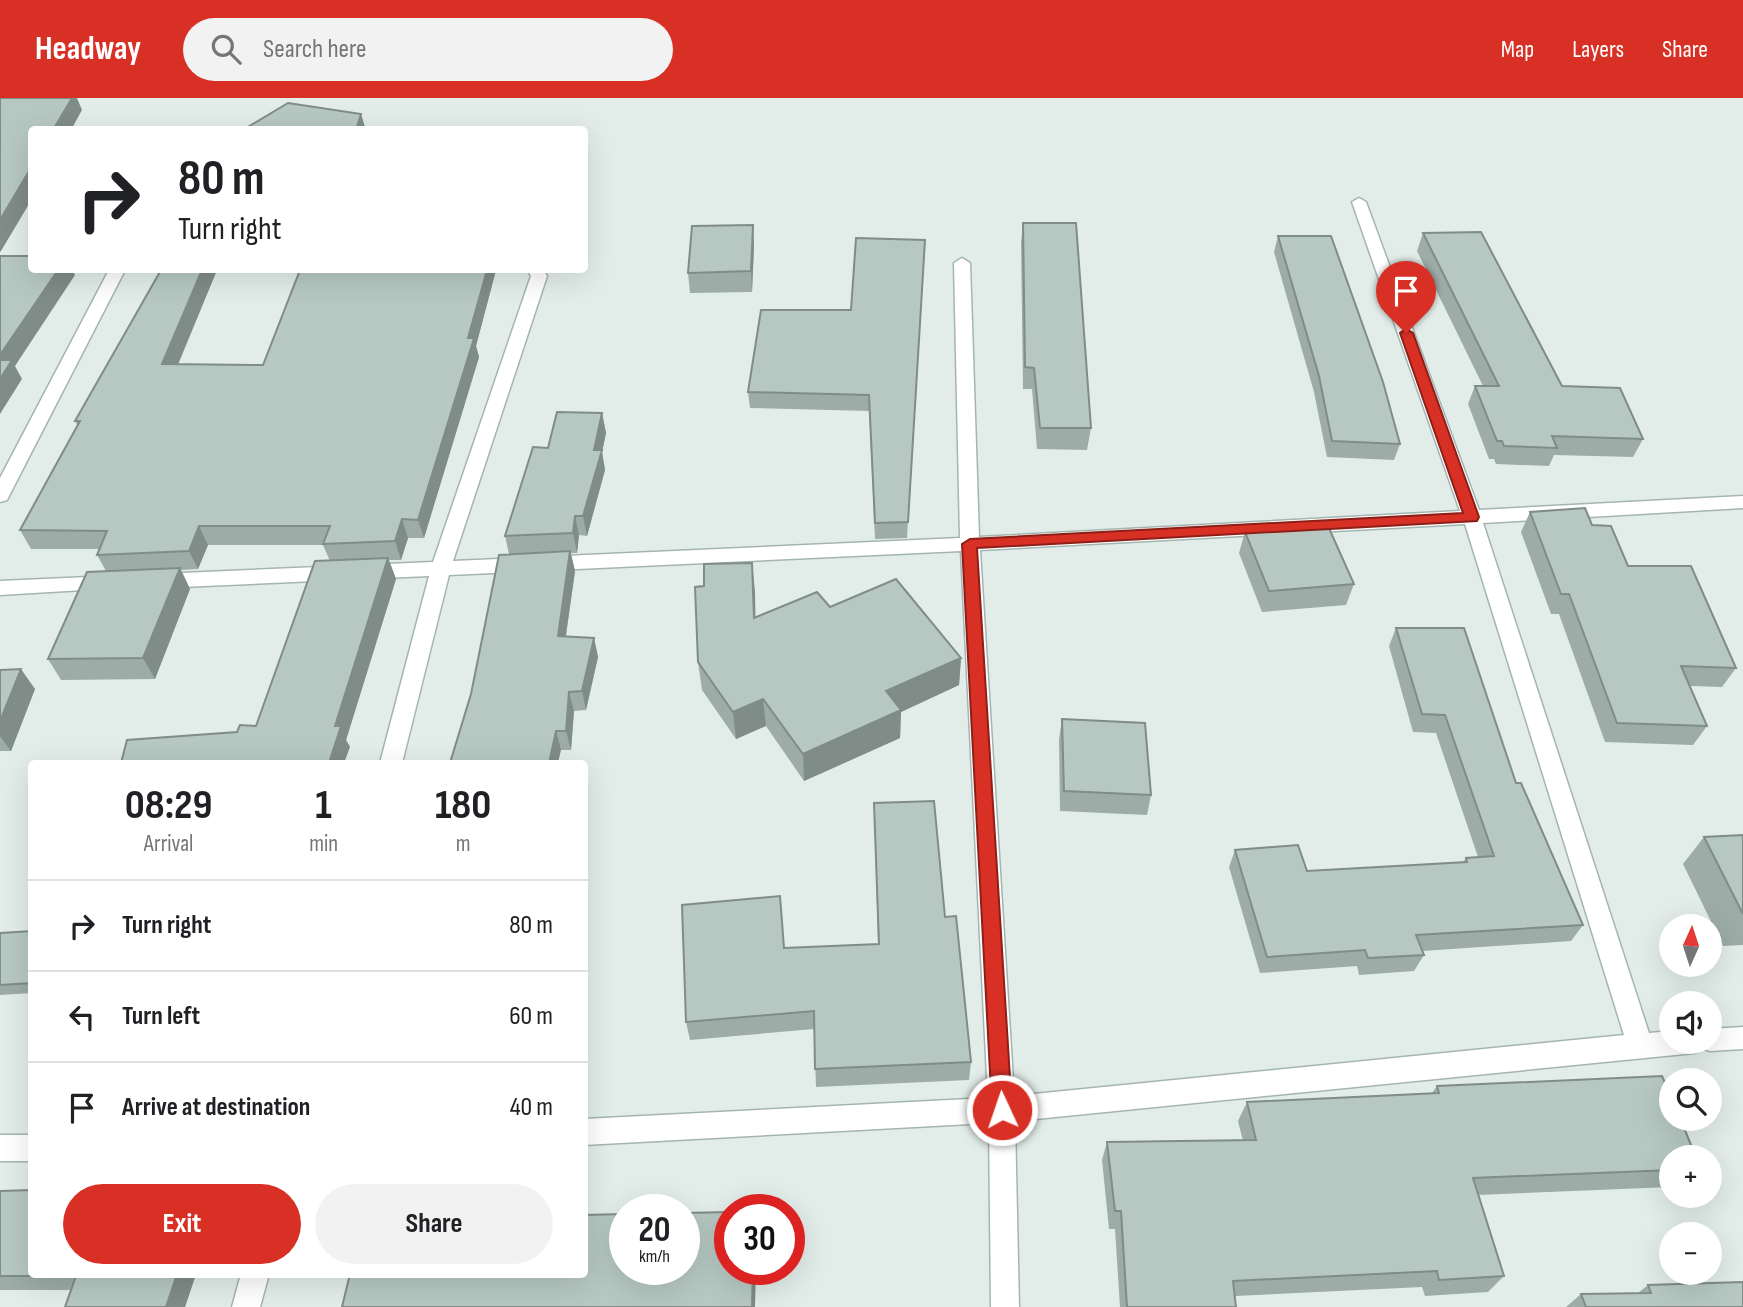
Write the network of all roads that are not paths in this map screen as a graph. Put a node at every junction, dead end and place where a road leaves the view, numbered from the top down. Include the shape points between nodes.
1 (1359, 202) dead end
2 (962, 263) dead end
3 (115, 273) edge
4 (537, 273) edge
5 (0, 496) edge
6 (1743, 502) edge
7 (1472, 517) junction
8 (970, 544) junction
9 (441, 568) junction
10 (0, 588) edge
11 (392, 760) edge
12 (1743, 1038) edge
13 (1722, 1039) edge
14 (1659, 1044) edge
15 (1640, 1045) junction
16 (1002, 1110) junction
17 (588, 1132) edge
18 (0, 1148) edge
19 (28, 1148) edge
20 (254, 1278) edge
21 (246, 1307) edge
22 (1005, 1307) edge

1 - 7 street
2 - 8 street
3 - 5 street
4 - 9 street
6 - 7 street
7 - 8 street
7 - 15 street
8 - 9 street
8 - 16 street
9 - 10 street
9 - 11 street
12 - 13 street
14 - 15 street
15 - 16 street
16 - 17 street
16 - 22 street
18 - 19 street
20 - 21 street

